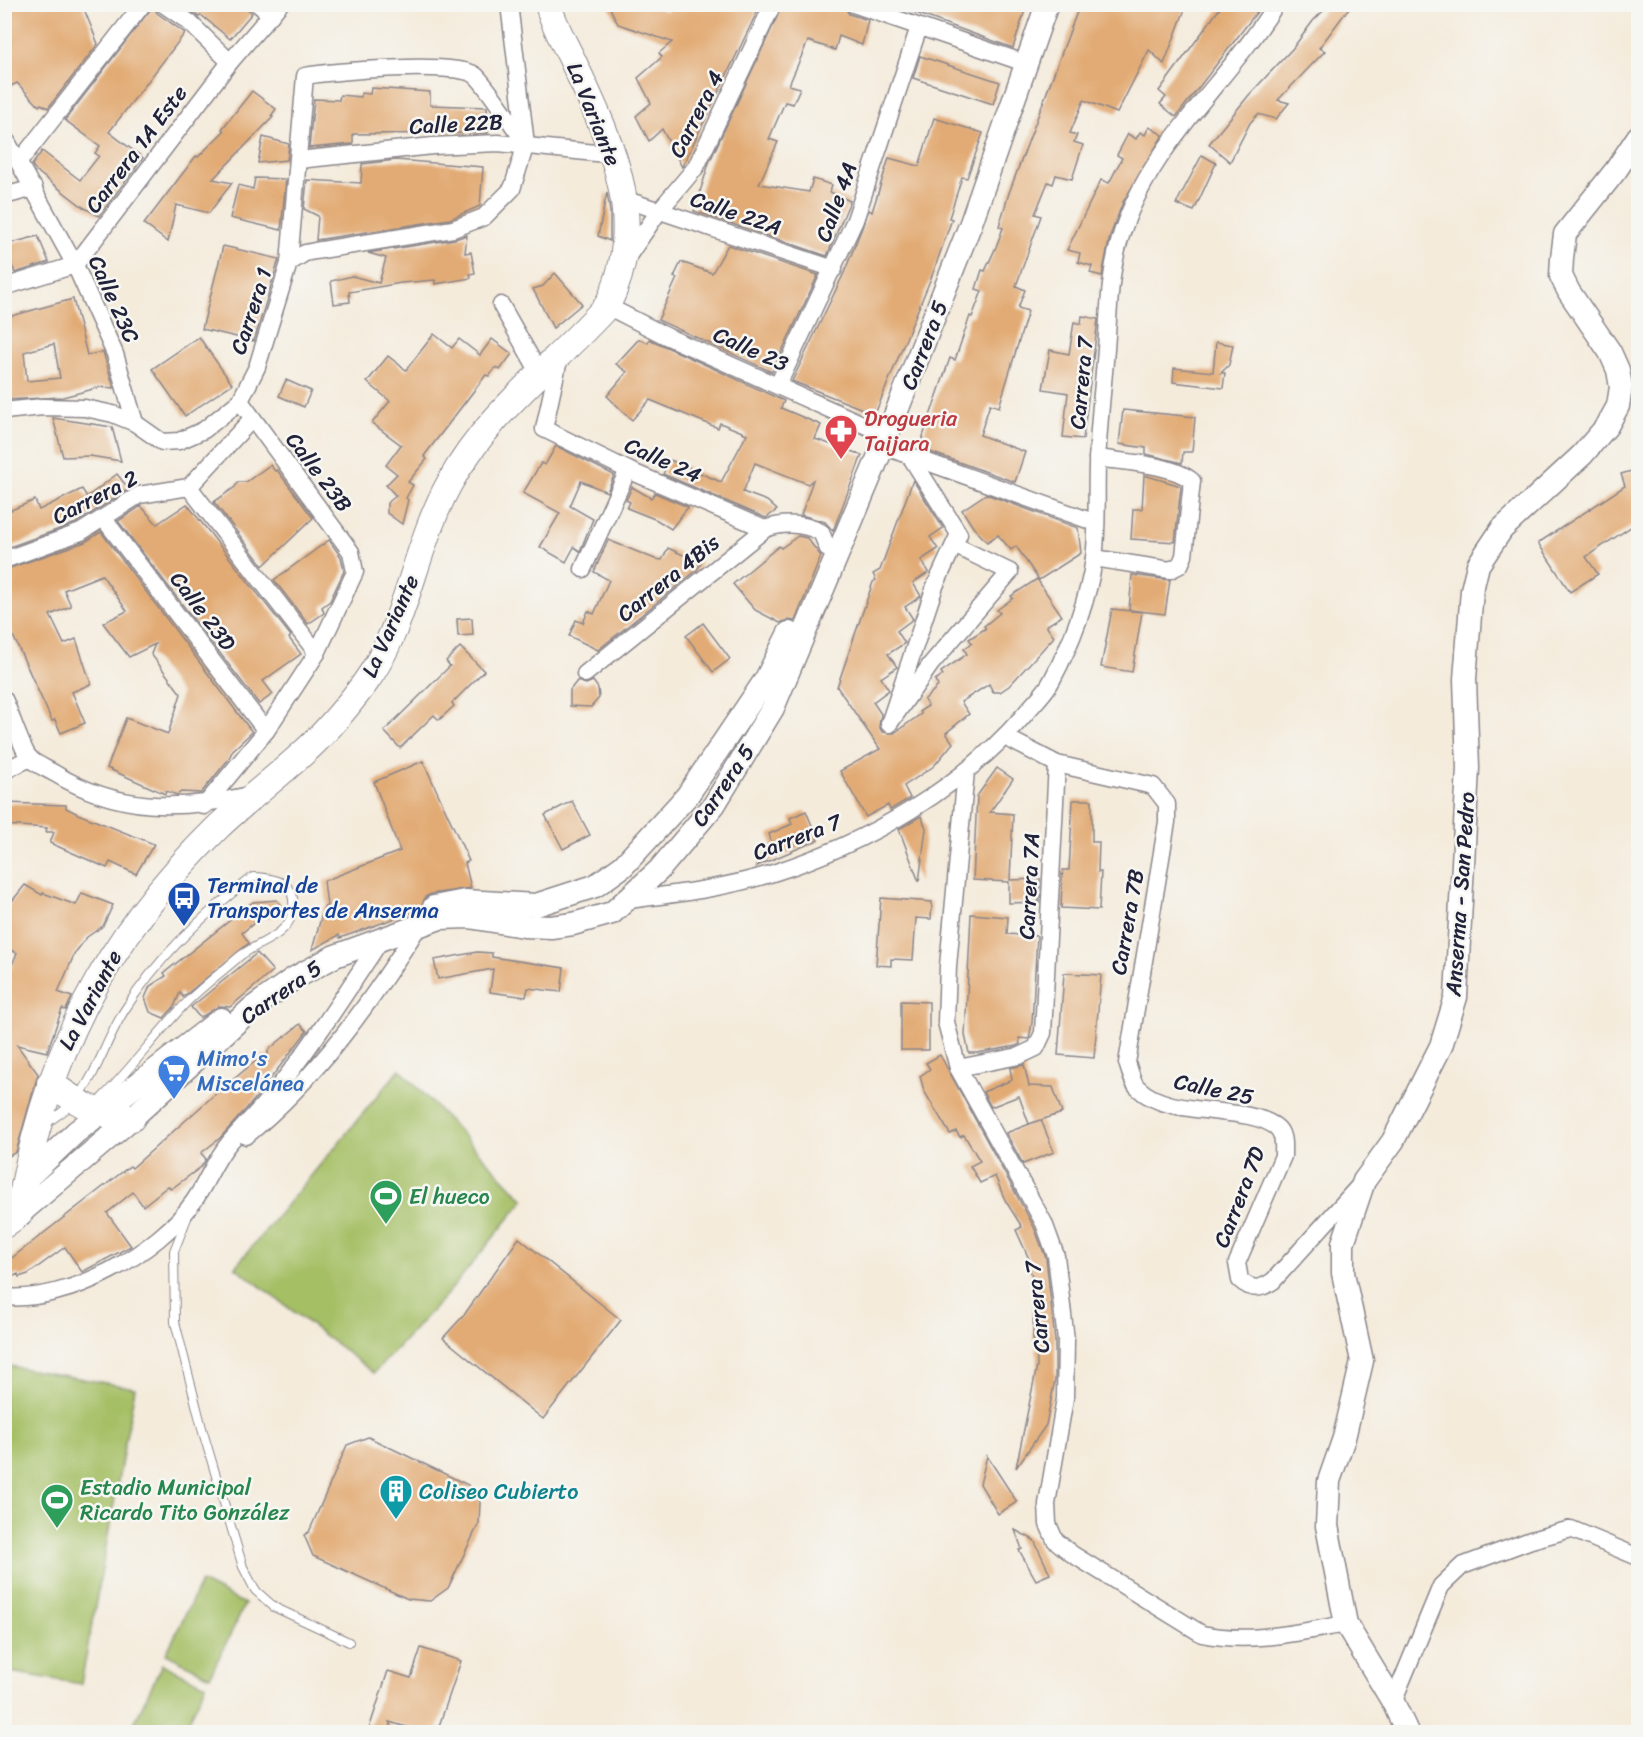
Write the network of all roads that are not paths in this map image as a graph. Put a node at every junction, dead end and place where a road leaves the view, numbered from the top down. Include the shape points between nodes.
1 (143, 4) edge
2 (163, 4) edge
3 (509, 4) edge
4 (548, 4) edge
5 (773, 4) edge
6 (853, 4) edge
7 (1037, 4) edge
8 (1047, 4) edge
9 (1276, 4) edge
10 (270, 8) edge
11 (919, 27) junction
12 (1016, 60) junction
13 (230, 62) junction
14 (4, 136) edge
15 (1638, 137) edge
16 (526, 144) junction
17 (615, 155) junction
18 (298, 160) junction
19 (20, 162) junction
20 (34, 188) junction
21 (4, 196) edge
22 (624, 199) junction
23 (660, 211) junction
24 (289, 264) junction
25 (623, 264) junction
26 (75, 266) junction
27 (834, 269) junction
28 (4, 287) edge
29 (501, 305) dead end
30 (607, 306) junction
31 (560, 354) junction
32 (540, 374) junction
33 (778, 385) junction
34 (240, 401) junction
35 (4, 411) edge
36 (251, 420) junction
37 (135, 423) junction
38 (881, 439) junction
39 (910, 456) junction
40 (1097, 458) junction
41 (628, 470) junction
42 (189, 487) junction
43 (104, 519) junction
44 (1096, 523) junction
45 (765, 529) junction
46 (954, 545) junction
47 (828, 549) junction
48 (1094, 558) junction
49 (4, 560) edge
50 (583, 569) dead end
51 (317, 653) junction
52 (585, 674) dead end
53 (4, 699) edge
54 (266, 731) junction
55 (1005, 737) junction
56 (30, 758) junction
57 (1057, 765) junction
58 (4, 771) edge
59 (966, 771) junction
60 (257, 794) junction
61 (204, 806) junction
62 (628, 900) junction
63 (420, 924) junction
64 (382, 938) junction
65 (1127, 1063) joint
66 (958, 1068) junction
67 (50, 1083) junction
68 (89, 1109) junction
69 (132, 1118) junction
70 (1275, 1126) joint
71 (35, 1132) junction
72 (213, 1164) junction
73 (1364, 1181) junction
74 (194, 1201) junction
75 (13, 1203) edge
76 (4, 1297) edge
77 (1638, 1557) edge
78 (1346, 1624) junction
79 (349, 1642) dead end
80 (1393, 1702) junction
81 (1407, 1732) edge

1 - 19 street
2 - 13 street via 189,22
3 - 16 street, Carrera 1
4 - 17 main road, La Variante
5 - 23 street, Carrera 4 via 696,167
6 - 11 street
7 - 12 street, Carrera 5
8 - 38 street, Carrera 5 via 971,222
9 - 40 street, Carrera 7 via 1160,160 1120,237 1112,273
10 - 13 street, Carrera 1A Este
11 - 12 street
11 - 27 street, Calle 4A via 855,220
12 - 38 street, Carrera 5
13 - 26 street, Carrera 1A Este
14 - 19 street, Calle 23C
15 - 73 street, Anserma - San Pedro via 1565,234 1562,258 1561,276 1618,370 1618,406 1582,455 1502,529 1478,565 1464,680 1468,768 1456,997 1441,1046 1393,1141
16 - 17 street, Calle 22B
16 - 18 street, Calle 22B via 433,146
16 - 18 street via 476,75 406,68 336,71 305,76
16 - 24 street, Carrera 1 via 512,189 484,217 453,229 305,253
17 - 22 main road, La Variante
18 - 24 street
19 - 20 street, Calle 23C
20 - 21 street
20 - 26 street, Calle 23C
22 - 23 street, Calle 22A
22 - 25 main road, La Variante
23 - 25 street, Carrera 4
23 - 27 street, Calle 22A
24 - 34 street, Carrera 1 via 257,367
25 - 30 main road, La Variante
26 - 28 street
26 - 37 street, Calle 23C via 115,354
27 - 33 street, Calle 4A
29 - 32 street
30 - 31 main road, La Variante
30 - 33 street, Calle 23
31 - 32 main road, La Variante
31 - 41 street, Calle 24 via 544,429
32 - 60 main road, La Variante via 472,447 448,485 395,624 366,681 305,752
33 - 38 street, Calle 23
34 - 36 street, Calle 23B
34 - 37 street, Carrera 1 via 204,430 179,441 162,442
35 - 37 street, Carrera 1 via 85,408
36 - 42 street
36 - 51 street, Calle 23B via 351,552 355,572
38 - 39 street, Calle 23
38 - 47 street, Carrera 5
38 - 62 street, Carrera 5 via 773,708 714,805
39 - 44 street, Calle 23
39 - 46 street via 958,534
40 - 44 street, Carrera 7
40 - 48 street via 1185,474 1191,481 1180,565 1170,570
41 - 45 street, Calle 24
41 - 50 street
42 - 43 street, Carrera 2 via 139,495
42 - 51 street
43 - 49 street, Carrera 2 via 81,532
43 - 54 street, Calle 23D
44 - 48 street, Carrera 7
45 - 47 street, Carrera 4Bis via 783,524 807,526 821,532
45 - 52 street, Carrera 4Bis
46 - 46 street via 935,586 889,724 931,664 1010,572
47 - 68 street, Carrera 5 via 766,679 687,796 623,866 595,886 560,899 536,904 465,901 432,907 359,932 280,973
48 - 55 street, Carrera 7 via 1086,595 1052,682
51 - 54 street
53 - 56 street
54 - 61 street
55 - 57 street
55 - 59 street, Carrera 7
56 - 58 street
56 - 61 street via 69,782 112,799 158,806
57 - 65 street, Carrera 7B via 1144,783 1159,791 1167,804
57 - 66 street, Carrera 7A via 1043,1033 1036,1048 1019,1056
59 - 62 street, Carrera 7 via 905,813 841,848 752,879 701,891
59 - 66 street, Carrera 7 via 946,1022
60 - 61 street
60 - 67 main road, La Variante via 190,855 132,924 86,1000
62 - 63 street, Carrera 5 via 612,914 551,927 469,917 440,918
63 - 64 street, Carrera 5
63 - 72 street via 378,991 330,1054 275,1112
64 - 69 street, Carrera 5 via 317,966 251,1009
64 - 72 street via 309,1045
65 - 70 street, Calle 25 via 1137,1088 1166,1104
66 - 78 street, Carrera 7 via 1044,1223 1056,1256 1066,1340 1065,1398 1047,1504 1048,1524 1055,1540 1202,1634 1270,1638
67 - 68 main road
67 - 71 main road, La Variante
68 - 68 lane via 92,1076 123,1012 174,945 206,913 253,877 276,878 286,886 293,898 292,915 281,930 245,952 187,1002 126,1074
68 - 69 main road
68 - 71 lane
68 - 75 street, Carrera 5 via 76,1132
69 - 75 street, Carrera 5
70 - 73 street, Carrera 7D via 1284,1142 1282,1156 1237,1263 1237,1272 1245,1285 1262,1288 1273,1281
71 - 75 main road, La Variante
72 - 74 street
73 - 78 street, Anserma - San Pedro via 1343,1244 1343,1273 1362,1361 1326,1496 1327,1526
74 - 76 street via 144,1250 114,1269 48,1293
74 - 79 lane via 174,1251 175,1323 243,1567 255,1590 274,1607
77 - 80 street via 1571,1529 1462,1566 1441,1586
78 - 80 street, Anserma - San Pedro
80 - 81 street, Anserma - San Pedro

